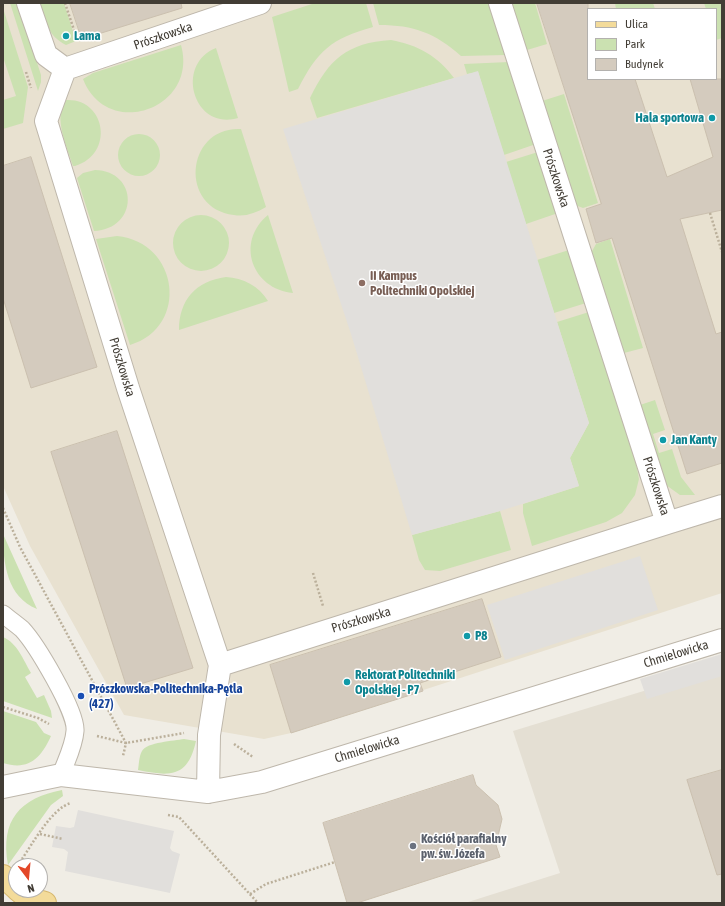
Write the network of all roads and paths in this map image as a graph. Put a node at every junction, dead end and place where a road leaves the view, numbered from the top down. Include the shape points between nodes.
1 (28, 3) edge
2 (260, 3) edge
3 (500, 3) edge
4 (215, 10) edge
5 (65, 69) junction
6 (710, 213) dead end
7 (722, 252) edge
8 (722, 506) edge
9 (3, 508) edge
10 (667, 523) junction
11 (3, 614) edge
12 (722, 640) edge
13 (220, 665) junction
14 (231, 743) dead end
15 (61, 775) junction
16 (118, 780) junction
17 (262, 782) junction
18 (3, 787) edge
19 (208, 792) junction
20 (78, 801) dead end
21 (164, 814) dead end
22 (40, 834) junction
23 (63, 839) dead end
24 (23, 858) edge
25 (335, 862) dead end
26 (250, 894) junction
27 (28, 898) edge
28 (45, 903) edge
29 (258, 903) edge

1 - 5 street via 46,55
2 - 4 street, Prószkowska
3 - 10 street, Prószkowska
4 - 5 street, Prószkowska
5 - 13 street, Prószkowska via 46,121 128,388
6 - 7 path
8 - 10 street
9 - 16 path via 20,547 126,743
10 - 13 street, Prószkowska
11 - 15 lane via 22,630 33,645 74,718 75,731
12 - 17 street, Chmielowicka
13 - 19 street, Prószkowska via 209,735
14 - 17 path via 255,758
15 - 16 street, Chmielowicka
15 - 18 street, Chmielowicka
16 - 19 street, Chmielowicka
17 - 19 street, Chmielowicka
20 - 22 path via 66,804 54,814
21 - 26 path via 179,817
22 - 23 path
22 - 24 path
25 - 26 path via 266,884
26 - 29 path
27 - 28 main road

